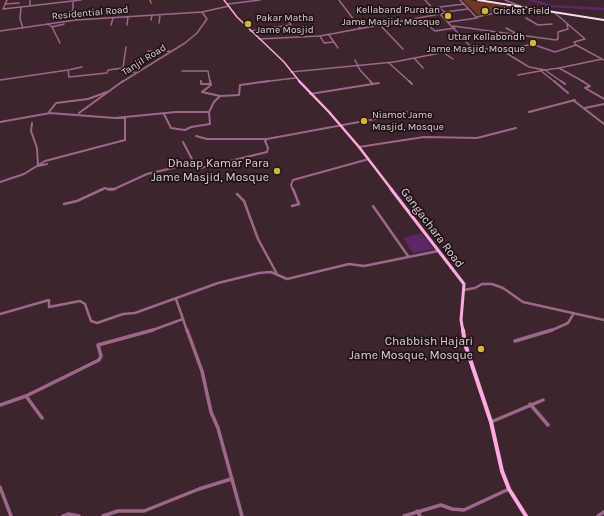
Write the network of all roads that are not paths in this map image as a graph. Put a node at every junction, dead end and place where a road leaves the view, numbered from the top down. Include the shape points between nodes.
1 (7, 0) edge
2 (30, 0) edge
3 (81, 0) edge
4 (150, 0) edge
5 (224, 0) edge
6 (260, 0) edge
7 (339, 0) edge
8 (425, 0) edge
9 (460, 0) edge
10 (478, 0) edge
11 (505, 0) edge
12 (73, 1) edge
13 (20, 3) dead end
14 (151, 3) dead end
15 (4, 4) junction
16 (464, 4) junction
17 (30, 5) junction
18 (228, 5) junction
19 (520, 6) junction
20 (21, 7) junction
21 (432, 8) junction
22 (0, 9) edge
23 (3, 9) junction
24 (469, 9) junction
25 (202, 12) junction
26 (444, 12) junction
27 (556, 12) junction
28 (440, 14) junction
29 (152, 15) junction
30 (160, 15) junction
31 (128, 17) junction
32 (286, 17) dead end
33 (477, 17) junction
34 (113, 18) junction
35 (526, 18) dead end
36 (411, 19) junction
37 (76, 20) junction
38 (151, 20) dead end
39 (604, 20) edge
40 (450, 22) junction
41 (159, 23) dead end
42 (47, 24) junction
43 (64, 24) dead end
44 (552, 24) dead end
45 (566, 24) junction
46 (111, 25) dead end
47 (127, 25) dead end
48 (380, 26) junction
49 (52, 27) junction
50 (454, 27) junction
51 (23, 28) junction
52 (506, 28) dead end
53 (360, 29) junction
54 (250, 31) junction
55 (0, 32) edge
56 (329, 35) junction
57 (519, 35) junction
58 (320, 36) junction
59 (259, 39) junction
60 (334, 42) junction
61 (60, 43) dead end
62 (576, 45) junction
63 (126, 47) dead end
64 (471, 47) junction
65 (338, 48) dead end
66 (148, 50) dead end
67 (403, 50) dead end
68 (171, 51) junction
69 (444, 52) junction
70 (504, 52) junction
71 (398, 56) dead end
72 (415, 58) junction
73 (453, 59) dead end
74 (355, 60) dead end
75 (603, 60) edge
76 (402, 61) junction
77 (388, 63) junction
78 (358, 66) junction
79 (82, 67) dead end
80 (123, 68) junction
81 (424, 68) dead end
82 (559, 68) junction
83 (68, 70) junction
84 (545, 70) junction
85 (182, 71) dead end
86 (541, 71) junction
87 (136, 72) junction
88 (292, 72) junction
89 (518, 75) dead end
90 (295, 78) junction
91 (0, 80) edge
92 (201, 81) dead end
93 (379, 83) dead end
94 (211, 84) junction
95 (373, 84) junction
96 (412, 84) dead end
97 (565, 84) dead end
98 (110, 91) junction
99 (568, 93) dead end
100 (310, 94) junction
101 (220, 96) junction
102 (604, 99) edge
103 (604, 104) edge
104 (584, 108) junction
105 (209, 112) junction
106 (406, 112) dead end
107 (529, 112) dead end
108 (48, 113) junction
109 (400, 113) dead end
110 (78, 114) junction
111 (164, 114) junction
112 (397, 115) dead end
113 (125, 117) junction
114 (0, 122) edge
115 (32, 122) dead end
116 (604, 124) edge
117 (339, 125) junction
118 (516, 128) dead end
119 (196, 136) dead end
120 (266, 139) junction
121 (183, 142) dead end
122 (359, 147) junction
123 (369, 159) junction
124 (194, 163) junction
125 (47, 164) dead end
126 (38, 166) junction
127 (0, 182) edge
128 (236, 194) dead end
129 (64, 204) dead end
130 (292, 206) dead end
131 (373, 206) dead end
132 (438, 251) junction
133 (408, 256) junction
134 (277, 274) junction
135 (464, 290) junction
136 (176, 299) junction
137 (574, 312) junction
138 (0, 314) edge
139 (183, 319) junction
140 (604, 320) edge
141 (515, 341) dead end
142 (26, 396) junction
143 (543, 400) dead end
144 (530, 404) junction
145 (0, 405) edge
146 (42, 418) dead end
147 (491, 422) junction
148 (548, 425) dead end
149 (231, 479) junction
150 (0, 487) edge
151 (509, 489) junction
152 (417, 511) junction
153 (604, 512) edge
154 (11, 516) edge
155 (63, 516) edge
156 (79, 516) edge
157 (103, 516) edge
158 (242, 516) edge
159 (404, 516) edge
160 (420, 516) edge
161 (526, 516) edge
162 (598, 516) edge

1 - 15 street
2 - 17 street
3 - 12 street
4 - 14 street
5 - 18 main road, Gangachara Road
6 - 18 street, Residential Road
7 - 53 street
8 - 21 street
9 - 16 street
10 - 19 highway
11 - 19 street
12 - 17 street
12 - 37 street via 71,12
13 - 15 street
15 - 23 street
16 - 21 street
16 - 24 street
17 - 20 street
18 - 25 street, Residential Road
18 - 54 main road, Gangachara Road
19 - 27 highway
19 - 33 street
20 - 23 street
20 - 51 street via 20,19
21 - 26 street
22 - 23 street
24 - 26 street
24 - 33 street
25 - 30 street, Residential Road
25 - 68 street, Tanjil Road via 207,19 203,26 185,43
26 - 28 street via 446,13
27 - 39 highway
27 - 45 street
28 - 36 street
28 - 40 street
29 - 30 street, Residential Road
29 - 31 street, Residential Road
29 - 38 street
30 - 41 street
31 - 34 street, Residential Road
31 - 47 street
32 - 54 street via 291,24
33 - 40 street
34 - 37 street, Residential Road
34 - 46 street
35 - 44 street via 538,25
36 - 48 street
36 - 50 street via 422,21 435,31
37 - 42 street, Residential Road
40 - 50 street
42 - 49 street
42 - 51 street, Residential Road
43 - 49 street
45 - 57 street via 568,29 558,32 556,40
45 - 62 street via 585,37 574,42
48 - 53 street
48 - 67 street via 384,27
49 - 61 street
50 - 57 street
50 - 64 street
51 - 55 street, Residential Road
52 - 57 street
53 - 56 street
54 - 59 main road, Gangachara Road
56 - 58 street
56 - 60 street
58 - 59 street
58 - 60 street via 324,43
59 - 88 main road, Gangachara Road
60 - 65 street
62 - 70 street via 552,52 532,44
62 - 75 street
63 - 80 street
64 - 69 street
64 - 70 street
66 - 68 street
68 - 87 street, Tanjil Road
69 - 72 street
69 - 73 street
70 - 84 street via 528,67
71 - 76 street
72 - 76 street
72 - 81 street
74 - 78 street
75 - 82 street
76 - 77 street
77 - 78 street
77 - 96 street
78 - 88 street
78 - 95 street
79 - 83 street
80 - 83 street via 108,70 107,73 69,77
80 - 87 street via 125,72
82 - 84 street
82 - 102 street via 590,86 585,88
83 - 91 street
84 - 86 street
84 - 97 street
85 - 94 street via 208,71
86 - 89 street
86 - 99 street
87 - 98 street, Tanjil Road
88 - 90 main road, Gangachara Road
90 - 100 main road, Gangachara Road
90 - 101 street via 241,85 239,95
92 - 94 street via 201,84
93 - 95 street
94 - 101 street via 202,92
95 - 100 street
98 - 108 street via 88,99 56,103
98 - 110 street, Tanjil Road
100 - 117 main road, Gangachara Road
101 - 105 street
103 - 104 street
104 - 107 street via 574,100
104 - 116 street
105 - 111 street
105 - 111 street via 210,124 185,130 171,128
106 - 109 street
108 - 110 street
108 - 114 street
110 - 113 street
111 - 113 street
112 - 117 street
113 - 126 street via 125,140 45,161
115 - 126 street via 31,132
117 - 120 street
117 - 122 main road, Gangachara Road
118 - 122 street via 476,138 433,136
119 - 120 street via 207,139
120 - 124 street via 267,152 201,168 197,168
121 - 124 street
122 - 123 main road, Gangachara Road
123 - 130 street via 293,180 291,185 299,204
123 - 132 main road, Gangachara Road
124 - 129 street via 147,174 110,190 105,188
125 - 126 street
126 - 127 street
128 - 134 street via 244,201 258,239
131 - 133 street
132 - 133 street
132 - 135 main road, Gangachara Road via 464,284
133 - 134 street via 364,266 349,264 287,279
134 - 136 street via 259,273 236,278
135 - 137 street via 482,284 492,284 504,288 523,302
135 - 147 main road via 461,320 465,344
136 - 138 street via 97,323 91,321 85,304 80,301 50,307 49,300
136 - 139 street
137 - 140 street
137 - 141 street via 568,323
139 - 142 street via 142,334 98,345 101,356 99,360
139 - 149 street via 202,371
142 - 145 street
142 - 146 street
143 - 144 street
144 - 147 street
144 - 148 street
147 - 151 main road via 502,472
149 - 157 street via 144,511 118,511
149 - 158 street
150 - 154 street
151 - 152 street via 464,510 441,505
151 - 161 main road
152 - 159 street
152 - 160 street
153 - 162 street
155 - 156 street

